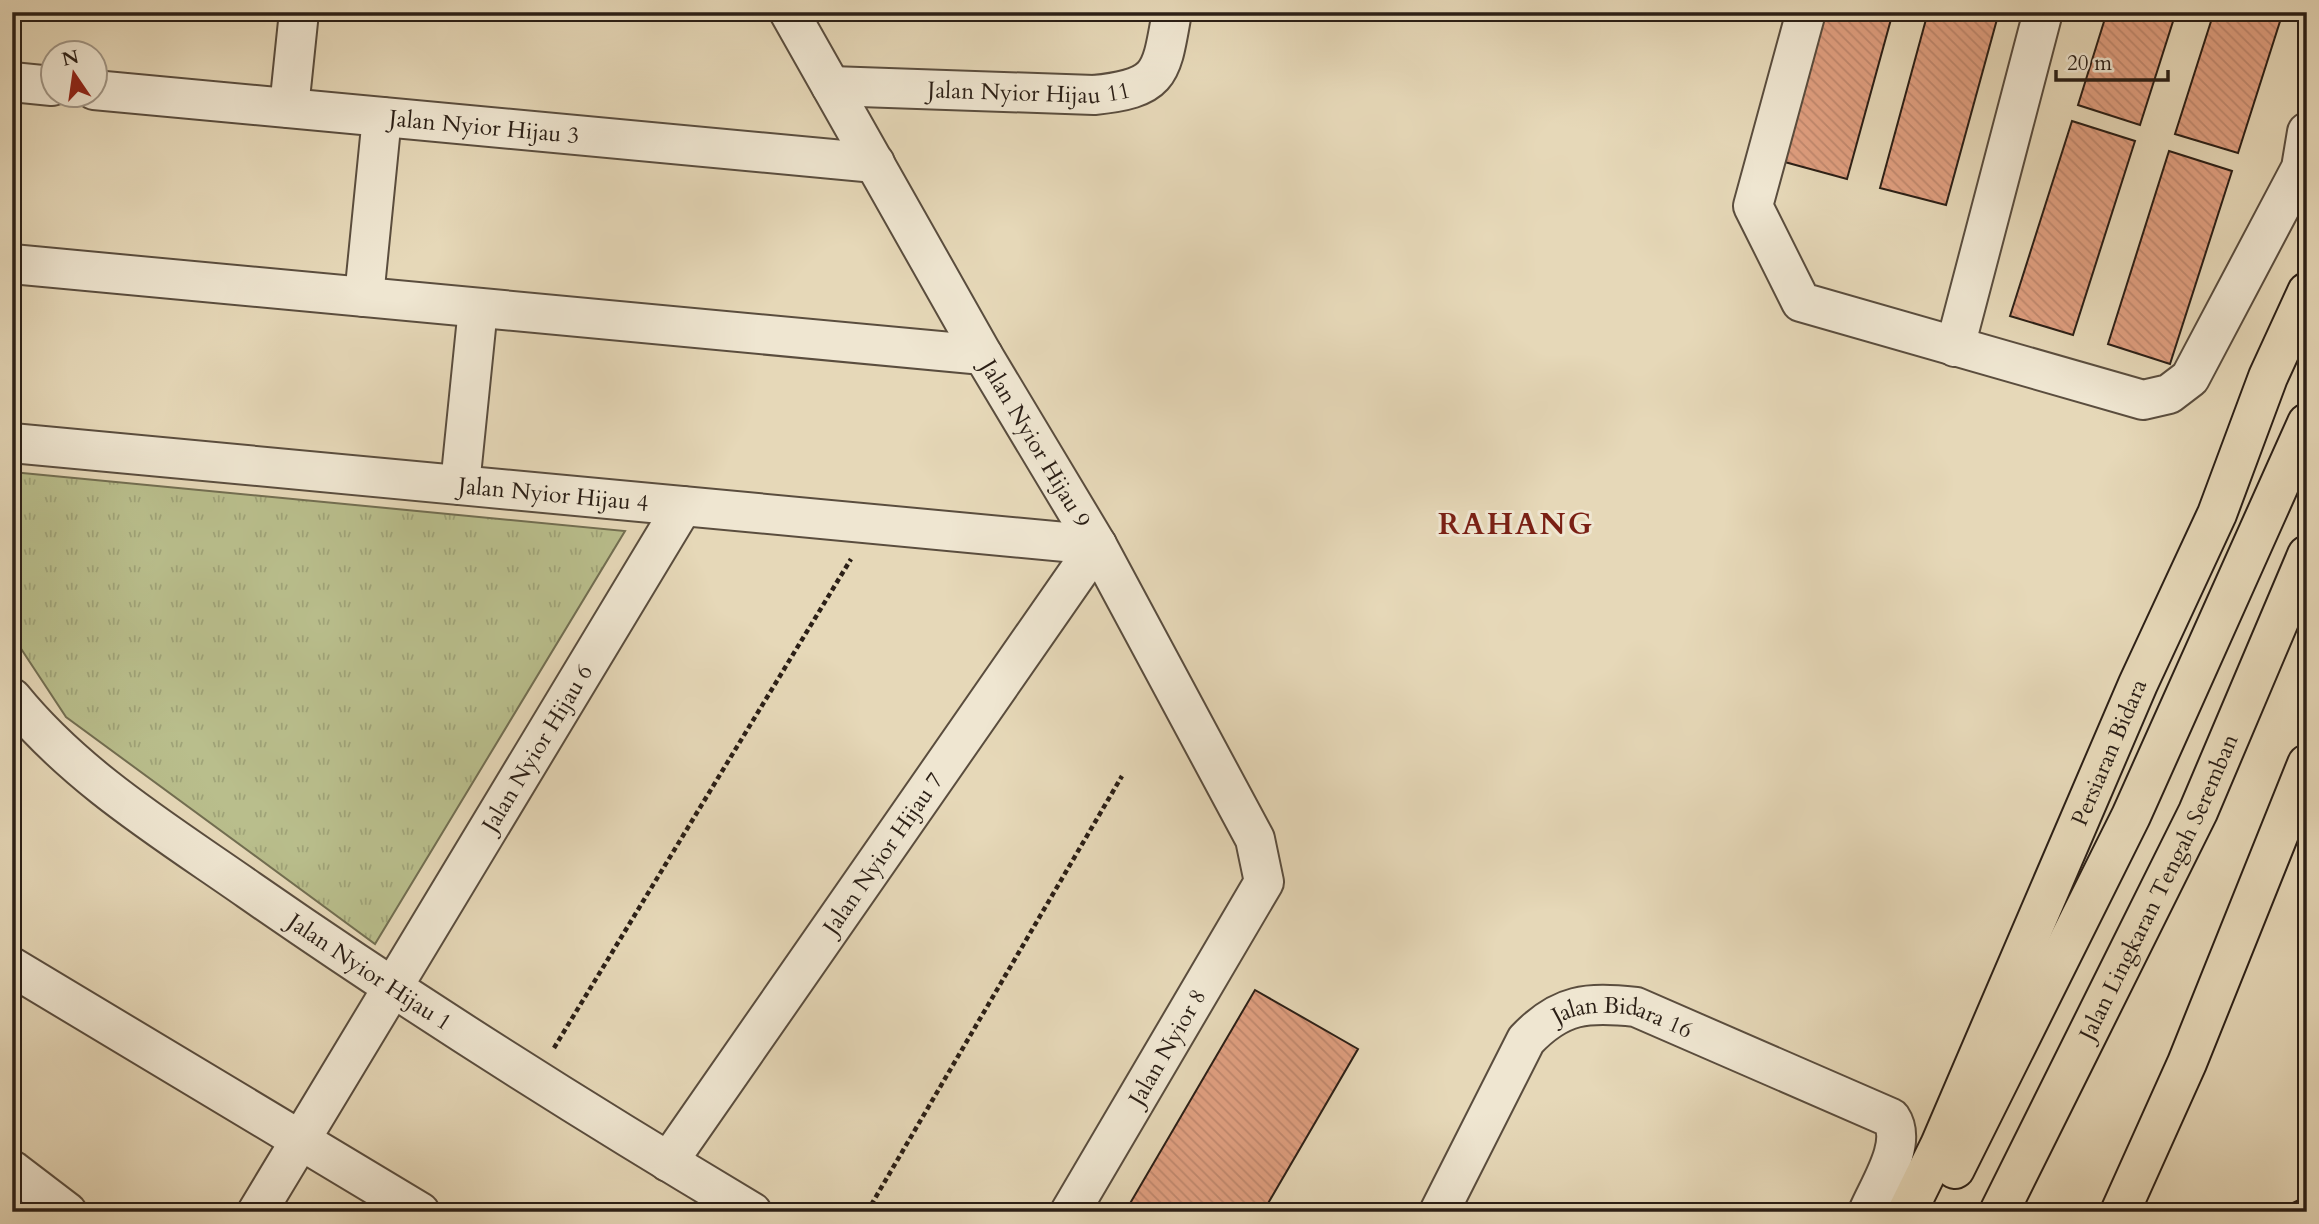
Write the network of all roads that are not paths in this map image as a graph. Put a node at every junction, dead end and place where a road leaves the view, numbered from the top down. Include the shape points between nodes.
1 (299, 12) edge
2 (789, 12) edge
3 (1171, 12) edge
4 (1806, 12) edge
5 (2043, 12) edge
6 (12, 82) edge
7 (38, 85) edge
8 (831, 86) junction
9 (108, 91) edge
10 (289, 108) junction
11 (382, 117) junction
12 (2307, 132) edge
13 (875, 163) junction
14 (12, 264) edge
15 (2307, 292) edge
16 (364, 298) junction
17 (478, 308) junction
18 (1955, 347) junction
19 (983, 355) junction
20 (2307, 423) edge
21 (12, 443) edge
22 (460, 485) junction
23 (683, 506) junction
24 (1097, 545) junction
25 (2307, 555) edge
26 (12, 698) edge
27 (2307, 764) edge
28 (1264, 882) joint
29 (12, 967) edge
30 (392, 990) junction
31 (301, 1141) junction
32 (668, 1162) junction
33 (12, 1170) edge
34 (67, 1212) edge
35 (257, 1212) edge
36 (420, 1212) edge
37 (752, 1212) edge
38 (1070, 1212) edge
39 (1439, 1212) edge
40 (1868, 1212) edge
41 (1907, 1212) edge
42 (1934, 1212) edge
43 (1999, 1212) edge
44 (2120, 1212) edge

1 - 10 street
2 - 8 street, Jalan Nyior Hijau 9
3 - 8 street, Jalan Nyior Hijau 11 via 1163,64 1152,79 1115,93
4 - 18 street via 1754,206 1801,302
5 - 18 street
6 - 7 street
8 - 13 street, Jalan Nyior Hijau 9
9 - 10 street, Jalan Nyior Hijau 3
10 - 11 street, Jalan Nyior Hijau 3
11 - 13 street, Jalan Nyior Hijau 3
11 - 16 street
12 - 18 street via 2301,169 2190,378 2169,394 2143,400
13 - 19 street, Jalan Nyior Hijau 9
14 - 16 street
15 - 41 main road, Persiaran Bidara via 2217,514
16 - 17 street
17 - 19 street
17 - 22 street
19 - 24 street, Jalan Nyior Hijau 9
20 - 42 main road, Persiaran Bidara via 2131,816
21 - 22 street, Jalan Nyior Hijau 4
22 - 23 street, Jalan Nyior Hijau 4
23 - 24 street, Jalan Nyior Hijau 4
23 - 30 street, Jalan Nyior Hijau 6
24 - 28 street, Jalan Nyior Hijau 9 via 1255,839
24 - 32 street, Jalan Nyior Hijau 7
25 - 43 main road, Jalan Lingkaran Tengah Seremban via 2197,813
26 - 30 street, Jalan Nyior Hijau 1 via 40,732 120,800
27 - 44 main road via 2187,1063
28 - 38 street, Jalan Nyior 8
29 - 31 street
30 - 31 street, Jalan Nyior Hijau 6
30 - 32 street, Jalan Nyior Hijau 1
31 - 35 street, Jalan Nyior Hijau 6
31 - 36 street
32 - 37 street, Jalan Nyior Hijau 1
33 - 34 street
39 - 40 street, Jalan Bidara 16 via 1526,1040 1546,1018 1606,1004 1636,1007 1891,1118 1898,1128 1897,1142

